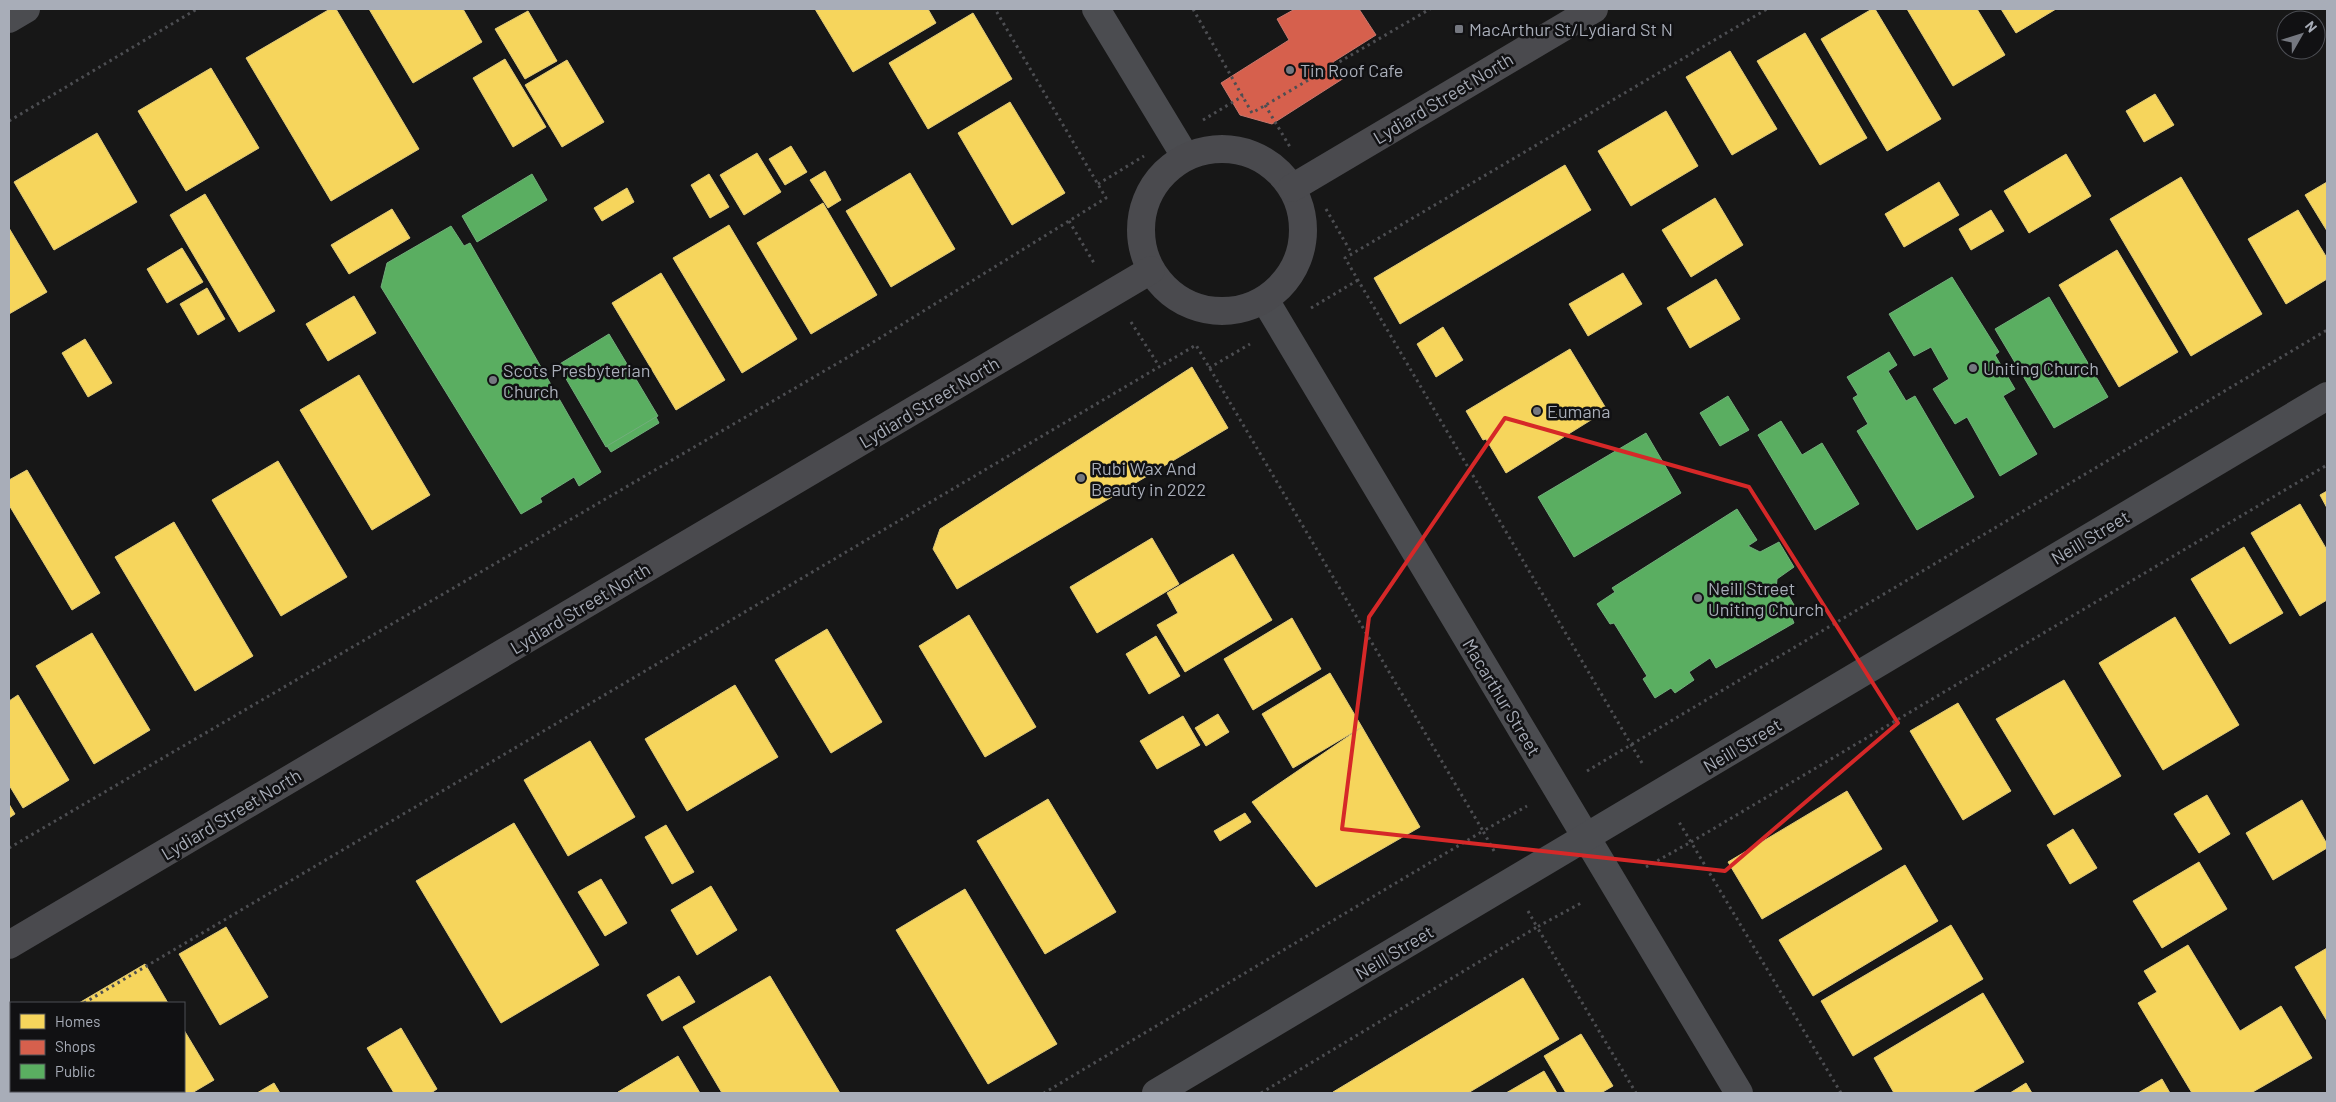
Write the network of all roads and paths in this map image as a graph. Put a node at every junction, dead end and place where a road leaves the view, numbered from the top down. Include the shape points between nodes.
1 (26, 9) edge
2 (197, 9) edge
3 (995, 9) edge
4 (1096, 9) edge
5 (1193, 9) edge
6 (1430, 9) edge
7 (1594, 9) edge
8 (1767, 9) edge
9 (9, 19) edge
10 (9, 121) edge
11 (1185, 156) junction
12 (1292, 188) junction
13 (1151, 270) junction
14 (1265, 300) junction
15 (2327, 330) edge
16 (2327, 396) edge
17 (2327, 465) edge
18 (1586, 838) junction
19 (9, 848) edge
20 (9, 945) edge
21 (86, 1002) edge
22 (1044, 1093) edge
23 (1156, 1093) edge
24 (1262, 1093) edge
25 (1636, 1093) edge
26 (1740, 1093) edge
27 (1840, 1093) edge

1 - 9 street
2 - 10 path
3 - 19 path via 1106,198 867,346
4 - 11 street
5 - 6 path via 1252,113
7 - 12 street, Lydiard Street North
8 - 15 path via 1345,258 1631,746
11 - 12 street via 1208,149 1233,149 1256,155 1277,168
11 - 13 street via 1167,169 1153,186 1144,205 1141,234
12 - 14 street via 1302,211 1304,236 1298,261 1284,283
13 - 14 street via 1167,290 1189,305 1214,311 1241,310
13 - 20 street, Lydiard Street North
14 - 18 street, Macarthur Street
16 - 18 street, Neill Street
17 - 27 path via 1692,842
18 - 23 street, Neill Street
18 - 26 street, Macarthur Street
21 - 22 path via 1196,345 1483,831
24 - 25 path via 1537,927

